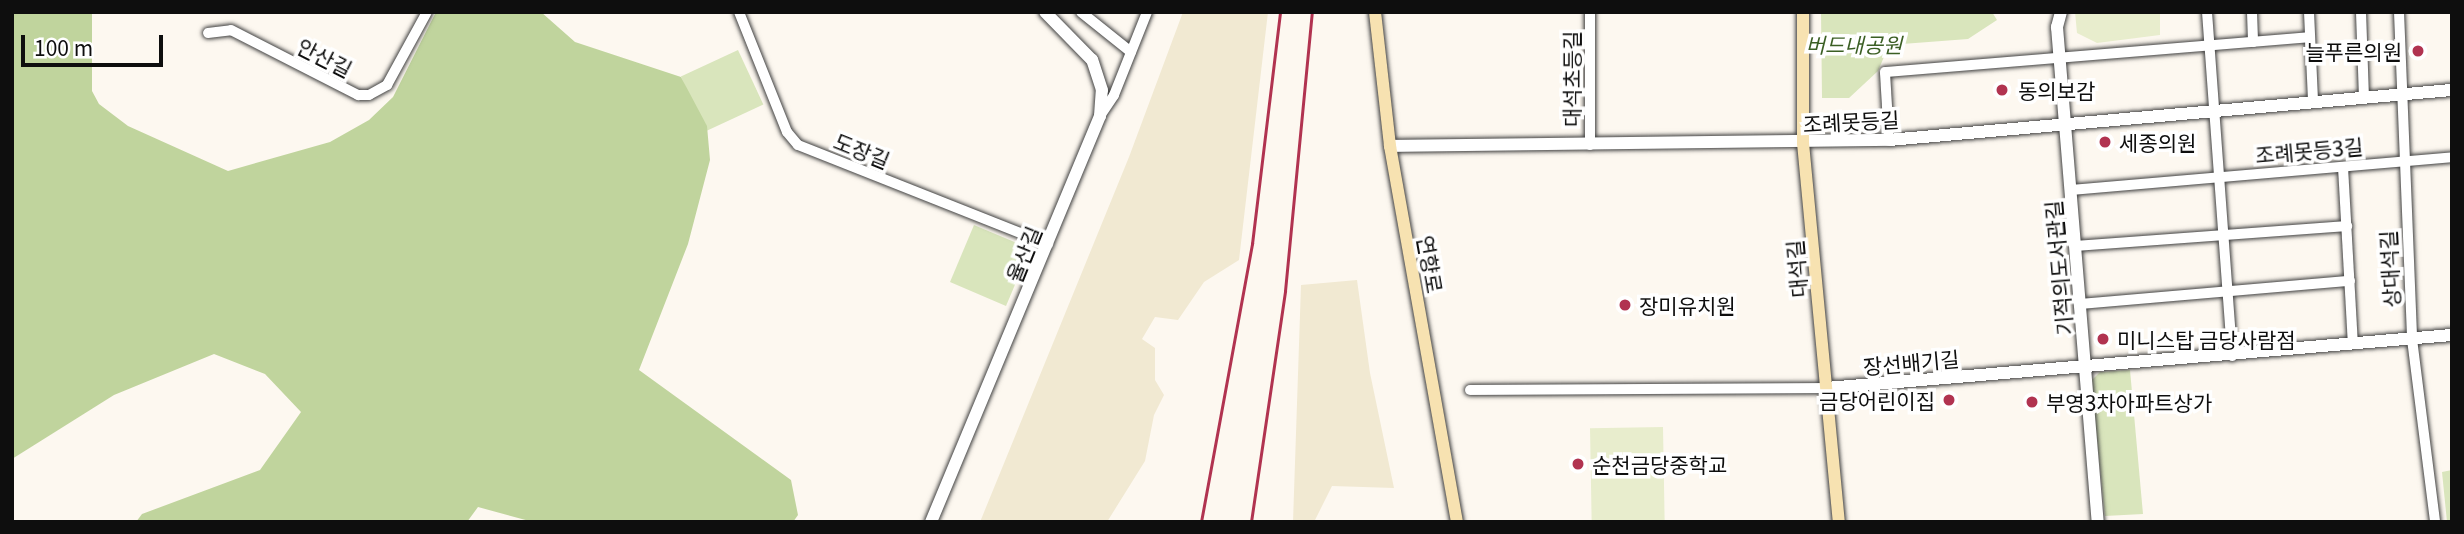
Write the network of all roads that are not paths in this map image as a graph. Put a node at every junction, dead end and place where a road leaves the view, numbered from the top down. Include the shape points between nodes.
1 (428, 12) edge
2 (739, 12) edge
3 (1045, 12) edge
4 (1081, 12) edge
5 (1147, 12) edge
6 (1375, 12) edge
7 (1590, 12) edge
8 (1803, 12) edge
9 (2061, 12) edge
10 (2207, 12) edge
11 (2252, 12) edge
12 (2309, 12) edge
13 (2361, 12) edge
14 (2399, 12) edge
15 (208, 33) dead end
16 (2310, 37) junction
17 (2253, 41) junction
18 (2209, 45) junction
19 (1131, 52) junction
20 (2060, 60) junction
21 (2452, 90) edge
22 (2401, 95) junction
23 (2364, 97) junction
24 (2313, 101) junction
25 (2212, 109) junction
26 (1100, 116) junction
27 (2065, 122) junction
28 (1889, 140) junction
29 (1803, 144) junction
30 (1590, 145) junction
31 (1391, 146) junction
32 (2452, 157) edge
33 (2404, 162) junction
34 (2343, 167) junction
35 (2218, 178) junction
36 (2070, 190) junction
37 (2347, 226) junction
38 (2222, 235) junction
39 (1048, 244) junction
40 (2075, 246) junction
41 (2350, 281) junction
42 (2227, 292) junction
43 (2080, 304) junction
44 (2452, 335) edge
45 (2412, 339) junction
46 (2353, 344) junction
47 (2232, 356) junction
48 (2086, 367) junction
49 (1827, 388) junction
50 (1470, 390) dead end
51 (931, 522) edge
52 (1457, 522) edge
53 (1839, 522) edge
54 (2098, 522) edge
55 (2435, 522) edge

1 - 15 street, 안산길 via 387,86 369,95 358,95 231,30
2 - 39 street, 도장길 via 787,132 799,145
3 - 26 street, 율산길 via 1093,60 1102,90
4 - 19 street
5 - 19 street
6 - 31 main road, 연향로
7 - 30 street, 대석초등길
8 - 29 main road, 대석길
9 - 20 street, 기적의도서관길
10 - 18 street
11 - 17 street
12 - 16 street
13 - 23 street
14 - 22 street, 상대석길
16 - 17 street
16 - 24 street
17 - 18 street
18 - 20 street
18 - 25 street
19 - 26 street via 1111,102
20 - 27 street, 기적의도서관길
20 - 28 street via 1885,72
21 - 22 street, 조례못등길
22 - 23 street, 조례못등길
22 - 33 street, 상대석길
23 - 24 street, 조례못등길
24 - 25 street, 조례못등길
25 - 27 street, 조례못등길
25 - 35 street
26 - 39 street, 율산길
27 - 28 street, 조례못등길
27 - 36 street, 기적의도서관길
28 - 29 street, 조례못등길
29 - 30 street, 조례못등길
29 - 49 main road, 대석길
30 - 31 street, 조례못등길
31 - 52 main road, 연향로
32 - 33 street, 조례못등3길
33 - 34 street, 조례못등3길
33 - 45 street, 상대석길
34 - 35 street, 조례못등3길
34 - 37 street
35 - 36 street, 조례못등3길
35 - 38 street
36 - 40 street, 기적의도서관길
37 - 38 street
37 - 41 street
38 - 40 street
38 - 42 street
39 - 51 street, 율산길
40 - 43 street, 기적의도서관길
41 - 42 street
41 - 46 street
42 - 43 street
42 - 47 street
43 - 48 street, 기적의도서관길
44 - 45 street, 장선배기길
45 - 46 street, 장선배기길
45 - 55 street, 상대석길
46 - 47 street, 장선배기길
47 - 48 street, 장선배기길
48 - 49 street, 장선배기길
48 - 54 street, 기적의도서관길
49 - 50 street, 장선배기길
49 - 53 main road, 대석길

